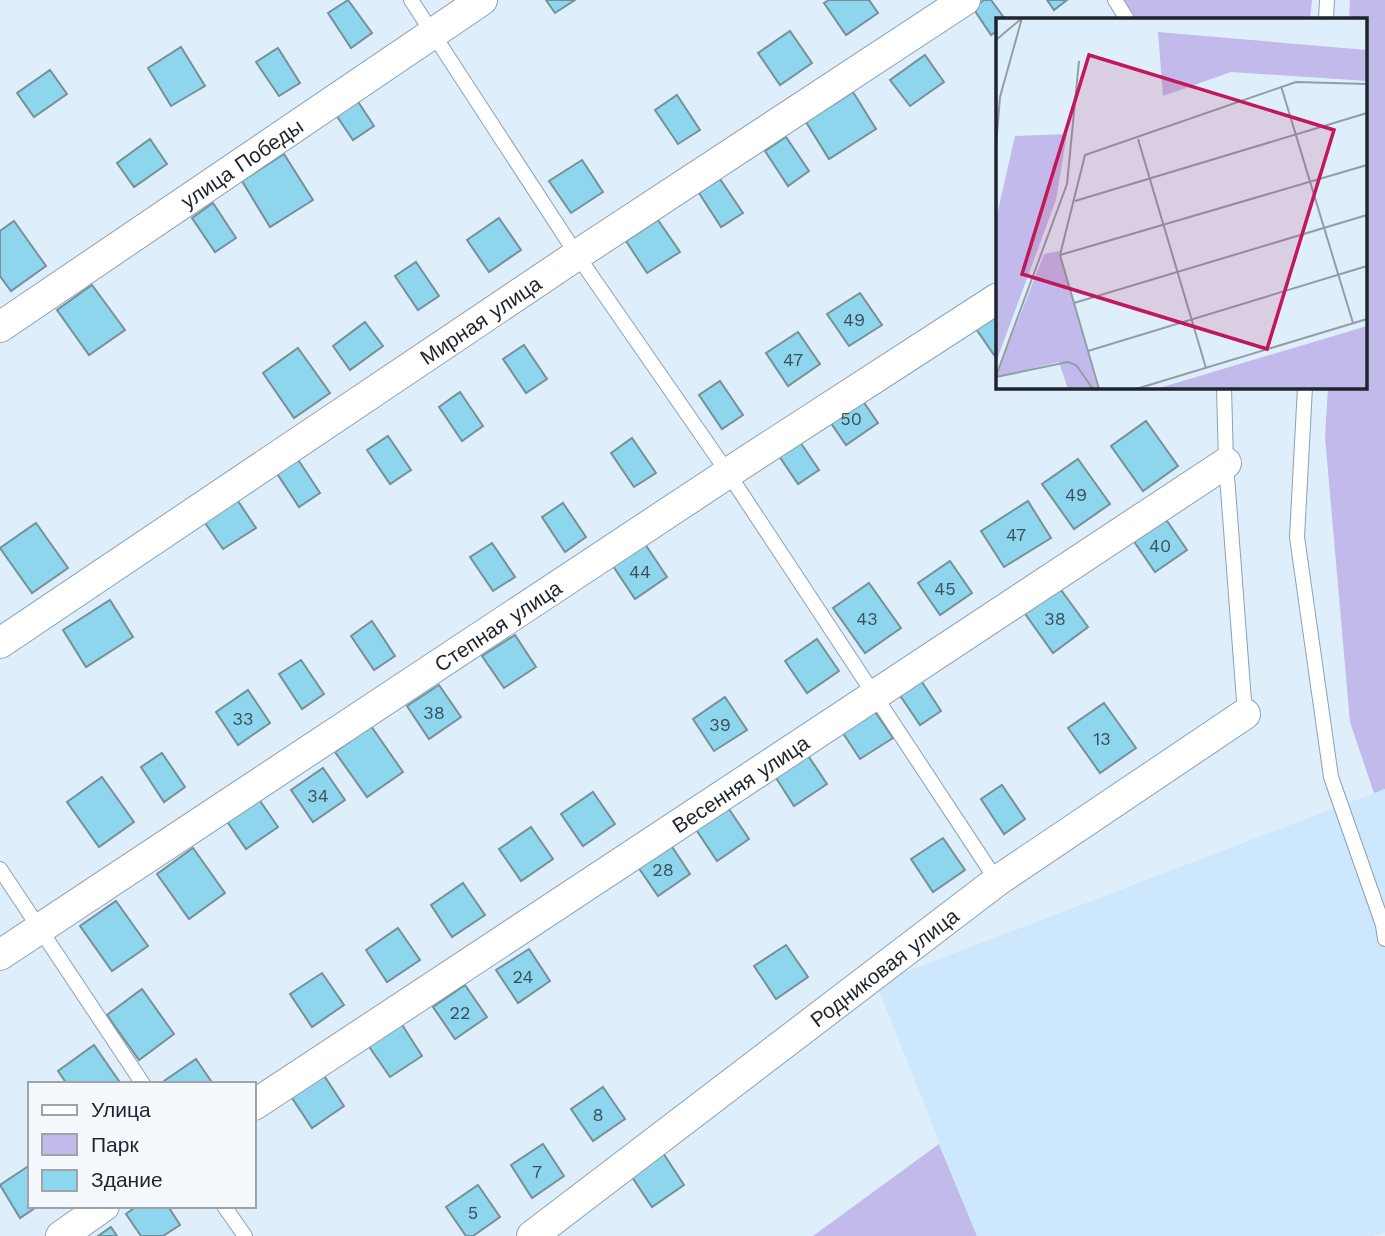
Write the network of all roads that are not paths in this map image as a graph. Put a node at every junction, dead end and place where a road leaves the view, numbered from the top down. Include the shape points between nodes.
1 (411, 0) edge
2 (482, 0) edge
3 (965, 0) edge
4 (1115, 0) edge
5 (1327, 0) edge
6 (1126, 18) edge
7 (1326, 18) edge
8 (433, 33) junction
9 (577, 255) junction
10 (996, 299) edge
11 (0, 327) edge
12 (1224, 388) edge
13 (1305, 388) edge
14 (1226, 463) junction
15 (727, 474) junction
16 (0, 643) edge
17 (875, 695) junction
18 (1245, 714) joint
19 (0, 869) edge
20 (997, 881) junction
21 (40, 928) junction
22 (1385, 939) edge
23 (0, 955) edge
24 (142, 1082) edge
25 (256, 1104) edge
26 (101, 1208) edge
27 (226, 1208) edge
28 (61, 1236) edge
29 (244, 1236) edge
30 (532, 1236) edge

1 - 8 lane
2 - 8 street, улица Победы
3 - 9 street, Мирная улица
4 - 6 lane
5 - 7 lane
8 - 9 lane
8 - 11 street, улица Победы
9 - 15 lane
9 - 16 street, Мирная улица
10 - 15 street, Степная улица
12 - 14 lane
13 - 22 lane via 1297,537 1331,777
14 - 17 street, Весенняя улица
14 - 18 lane
15 - 17 lane
15 - 21 street, Степная улица
17 - 20 lane
17 - 25 street, Весенняя улица
18 - 20 street, Родниковая улица
19 - 21 lane
20 - 30 street, Родниковая улица
21 - 23 street, Степная улица
21 - 24 lane
26 - 28 street
27 - 29 lane

